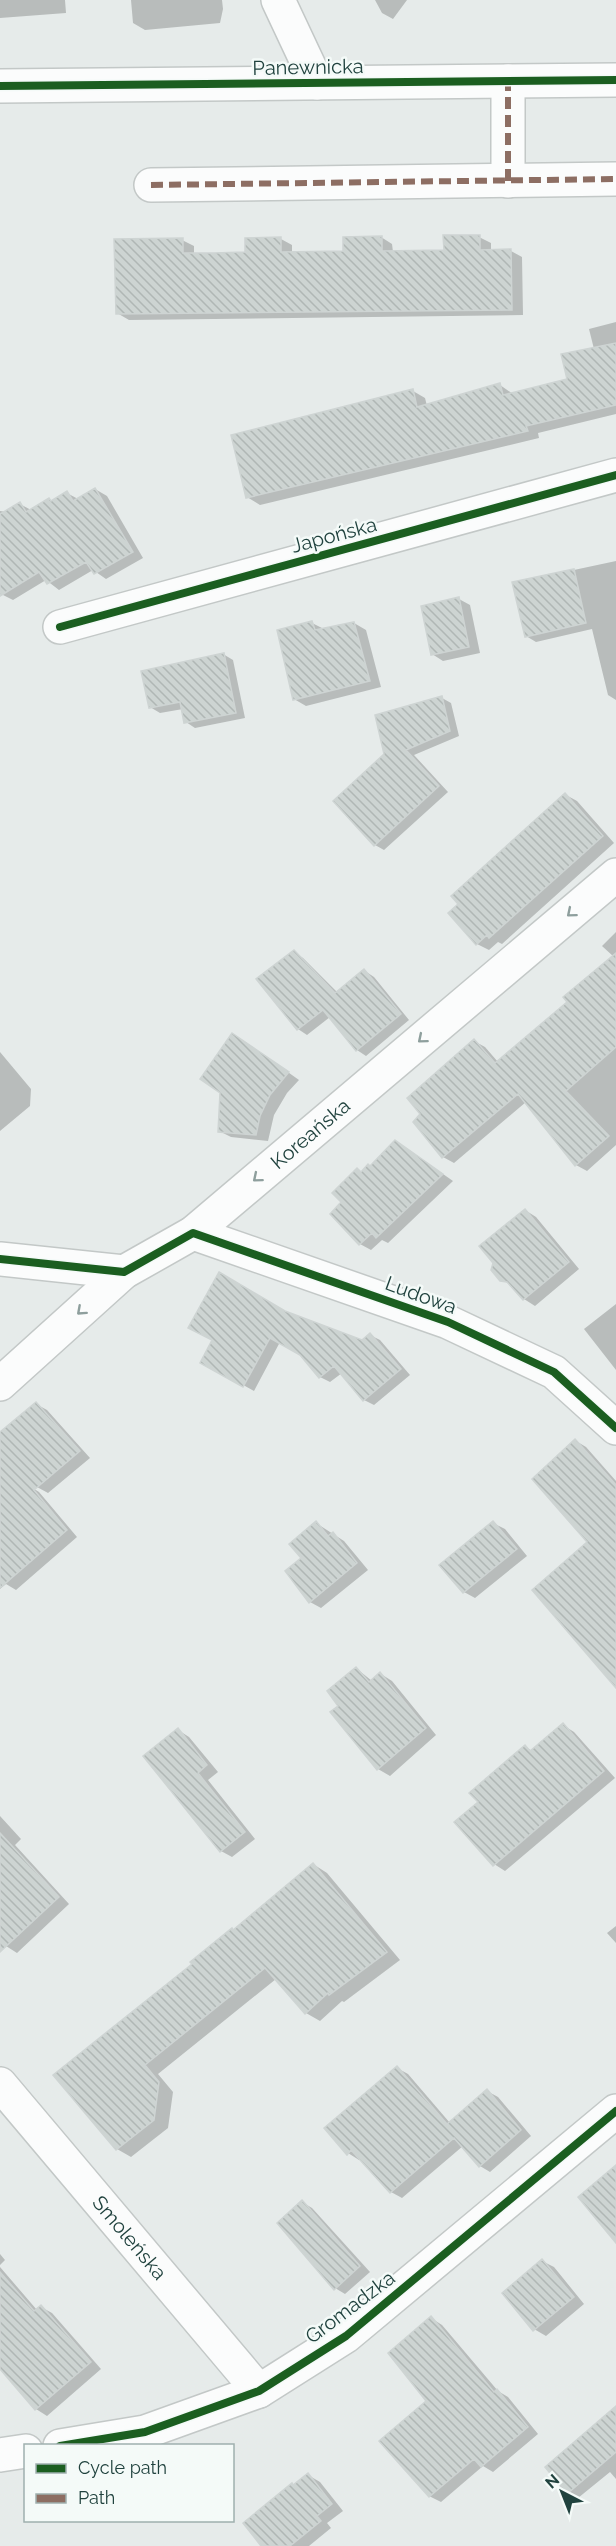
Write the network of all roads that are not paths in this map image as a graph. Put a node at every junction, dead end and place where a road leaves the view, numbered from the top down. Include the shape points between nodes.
1 (278, 0) edge
2 (616, 80) edge
3 (508, 81) junction
4 (317, 83) junction
5 (0, 86) edge
6 (616, 180) edge
7 (508, 181) junction
8 (151, 185) dead end
9 (616, 476) edge
10 (60, 627) dead end
11 (616, 876) edge
12 (193, 1233) junction
13 (0, 1259) edge
14 (124, 1272) junction
15 (0, 1384) edge
16 (616, 1428) edge
17 (0, 2084) edge
18 (616, 2110) edge
19 (259, 2391) junction
20 (67, 2444) edge
21 (24, 2451) edge
22 (0, 2455) edge

1 - 4 street, Panewnicka
2 - 3 street, Panewnicka
3 - 4 street, Panewnicka
3 - 7 street
4 - 5 street, Panewnicka
6 - 7 street
7 - 8 street
9 - 10 street, Japońska
11 -> 12 street, Koreańska
12 - 14 street, Koreańska
12 - 16 street, Ludowa via 448,1322 554,1372
13 - 14 street
14 -> 15 street, Koreańska
17 - 19 street, Smoleńska
18 - 19 street, Gromadzka via 346,2336
19 - 20 street, Gromadzka via 145,2432
21 - 22 street

